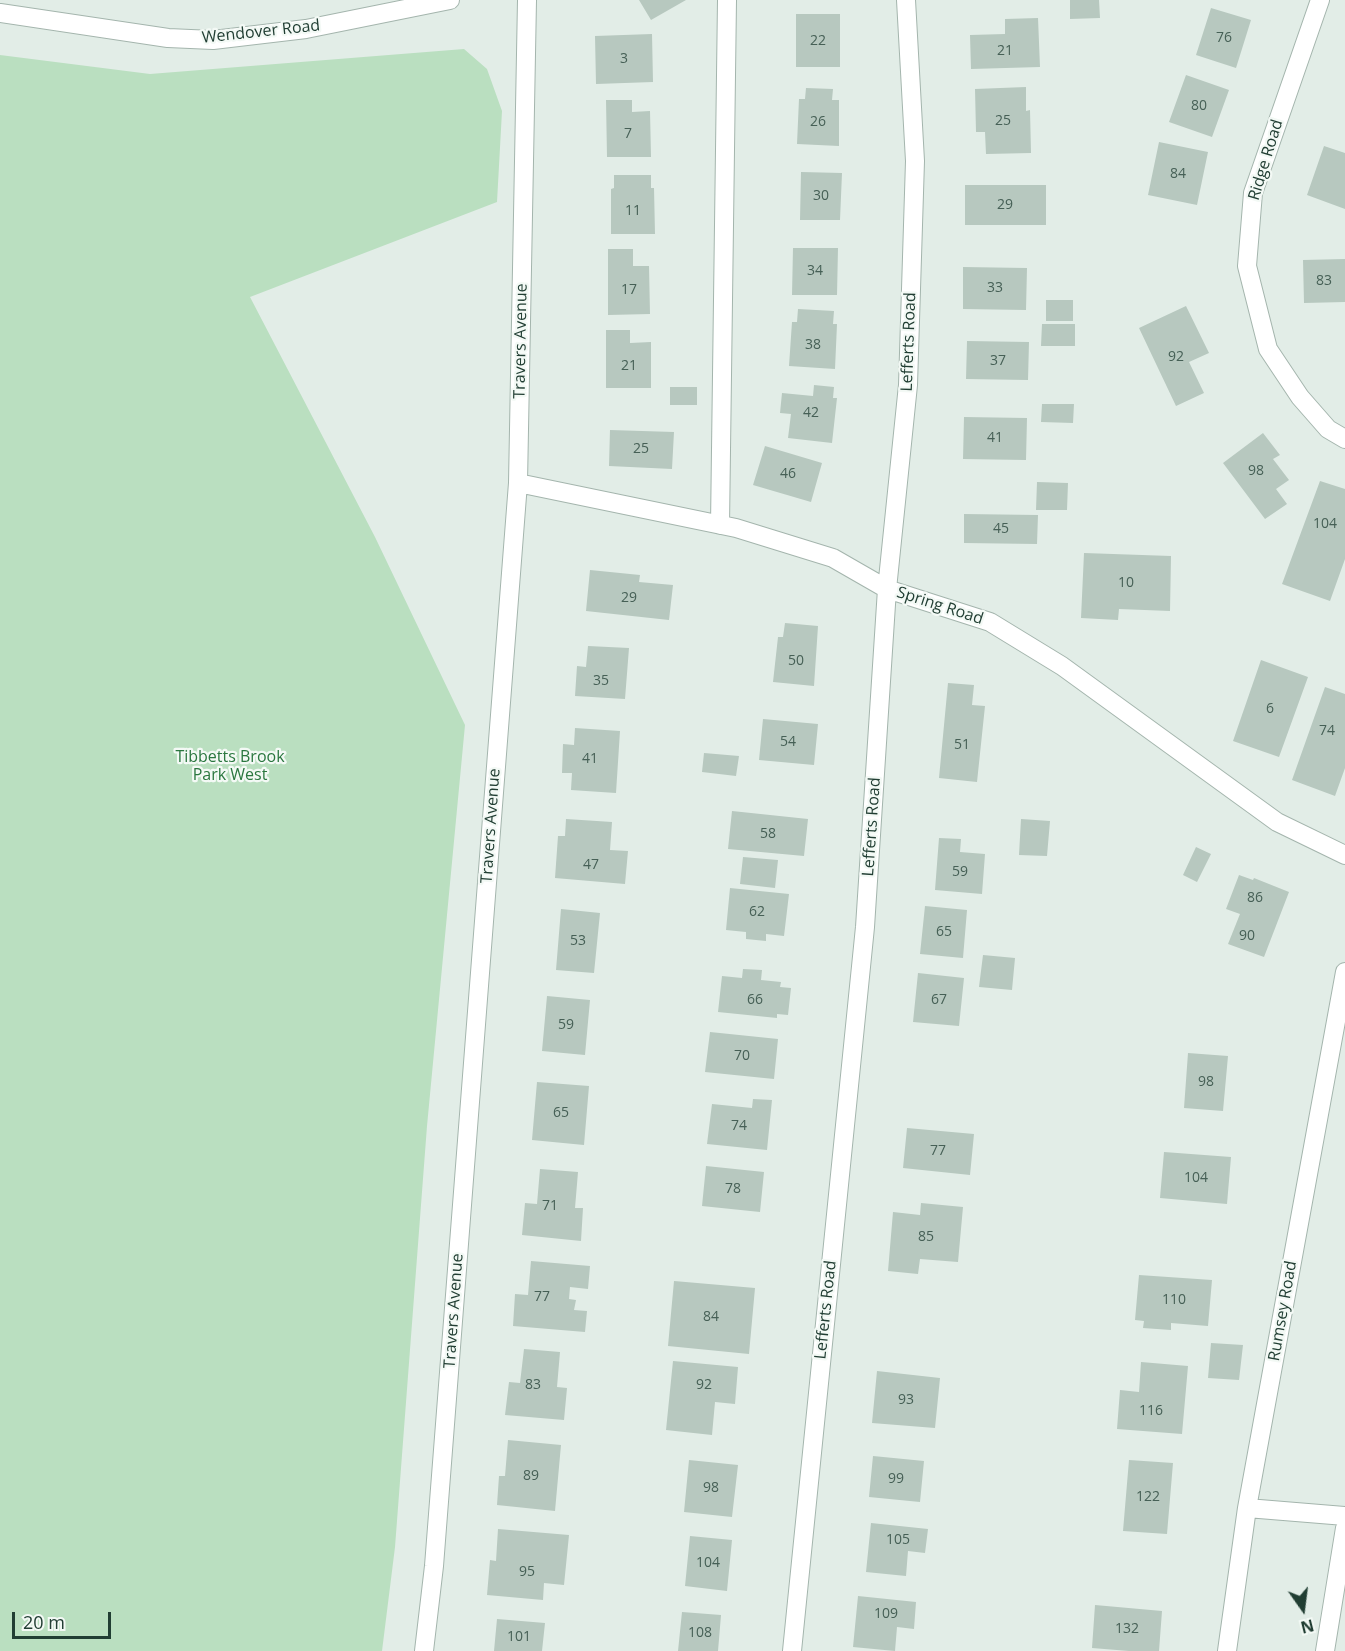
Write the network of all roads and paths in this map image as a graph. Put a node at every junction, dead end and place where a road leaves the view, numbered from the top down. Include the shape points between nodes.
1 (450, 0) edge
2 (527, 0) edge
3 (728, 0) edge
4 (906, 0) edge
5 (1320, 0) edge
6 (0, 13) edge
7 (1345, 439) edge
8 (518, 483) junction
9 (720, 525) junction
10 (887, 589) junction
11 (1345, 855) edge
12 (1345, 972) edge
13 (1247, 1508) junction
14 (1345, 1516) edge
15 (1345, 1528) edge
16 (424, 1651) edge
17 (792, 1651) edge
18 (1227, 1651) edge
19 (1324, 1651) edge

1 - 6 street, Wendover Road via 306,29 213,40 168,38
2 - 8 street, Travers Avenue
3 - 9 street
4 - 10 street, Lefferts Road via 915,161 908,385
5 - 7 street, Ridge Road via 1252,192 1247,266 1268,348 1300,397 1328,429
8 - 9 street, Spring Road
8 - 16 street, Travers Avenue via 434,1566
9 - 10 street, Spring Road via 833,558
10 - 11 street, Spring Road via 990,622 1062,666 1277,822
10 - 17 street, Lefferts Road via 866,927
12 - 13 street, Rumsey Road
13 - 14 street
13 - 18 street, Rumsey Road
15 - 19 street

